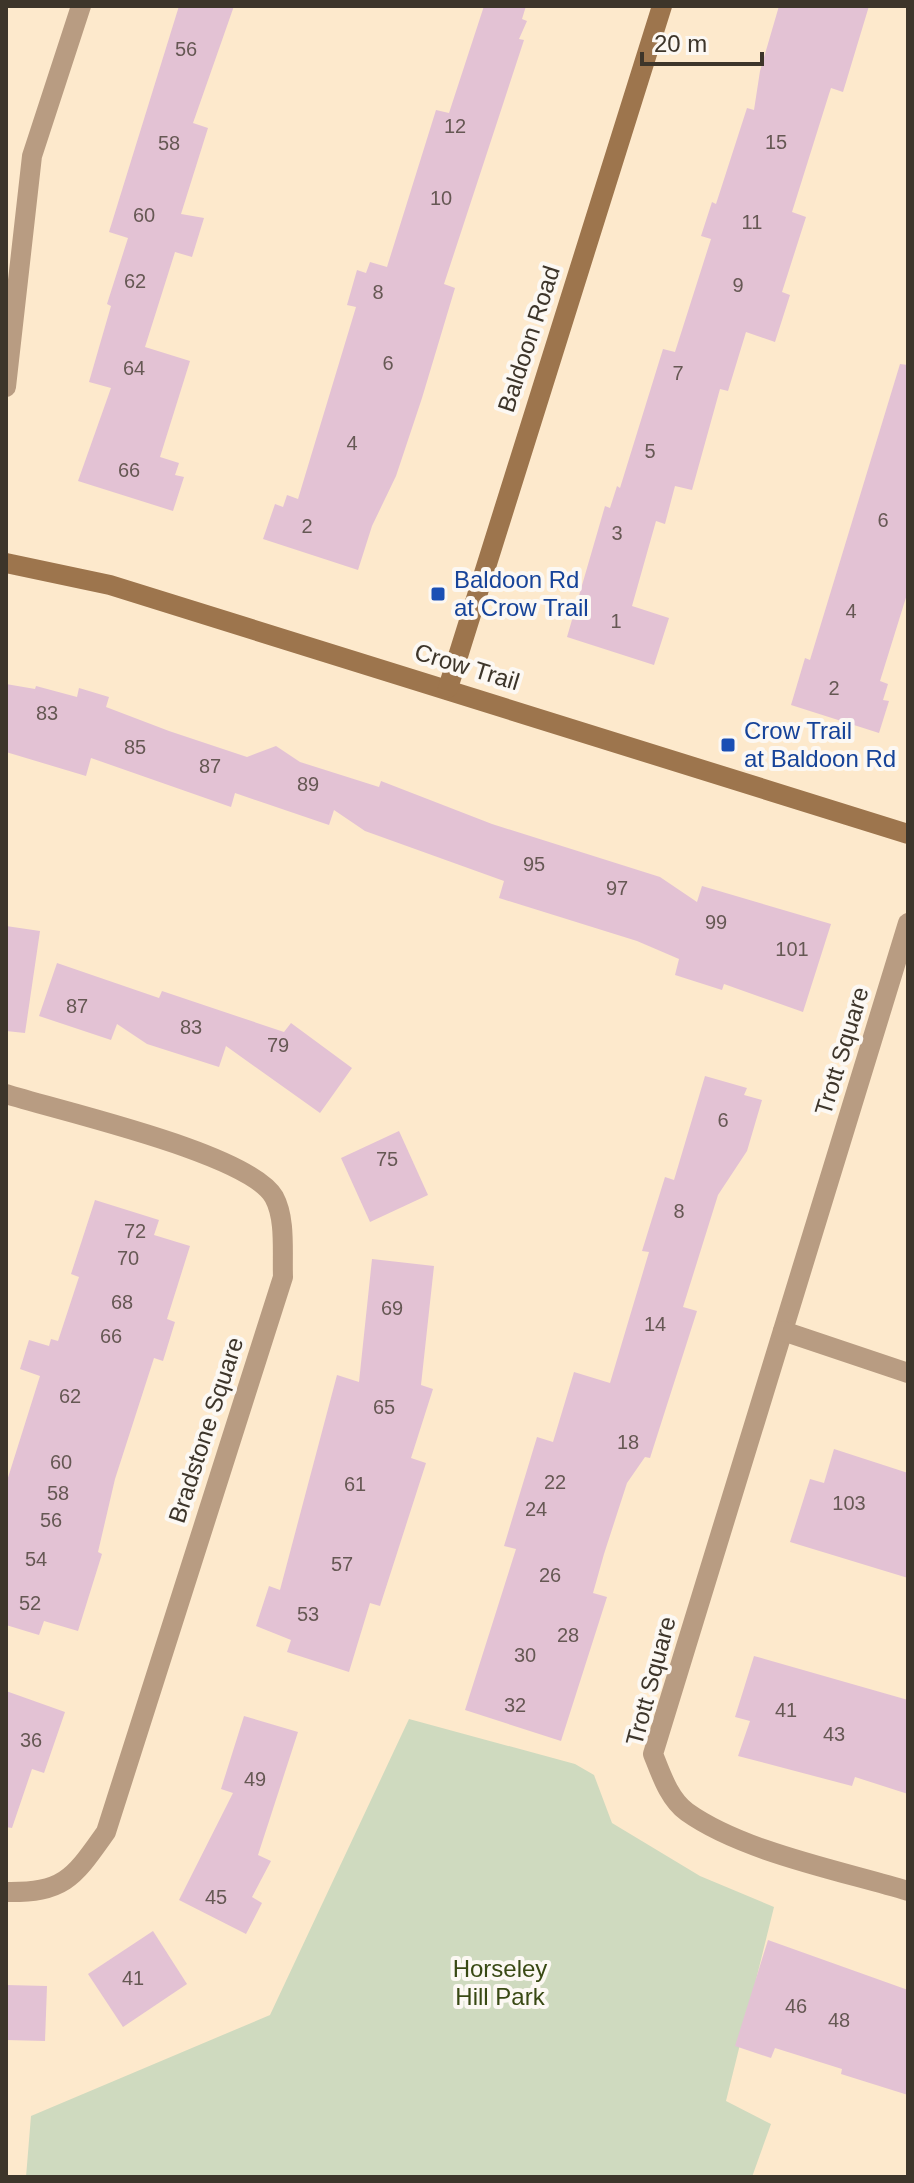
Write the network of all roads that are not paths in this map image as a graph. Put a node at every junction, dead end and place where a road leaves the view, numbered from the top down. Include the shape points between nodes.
1 (81, 6) edge
2 (662, 6) edge
3 (6, 387) edge
4 (6, 563) edge
5 (448, 688) junction
6 (908, 834) edge
7 (908, 923) edge
8 (6, 1094) edge
9 (783, 1331) junction
10 (908, 1373) edge
11 (908, 1891) edge
12 (6, 1892) edge

1 - 3 street via 32,156
2 - 5 street, Baldoon Road
4 - 5 street, Crow Trail via 110,585
5 - 6 street, Crow Trail
7 - 9 street, Trott Square
8 - 12 street, Bradstone Square via 210,1156 261,1184 274,1197 283,1277 106,1832 77,1874 40,1892
9 - 10 street
9 - 11 street, Trott Square via 653,1754 664,1784 685,1811 738,1839

